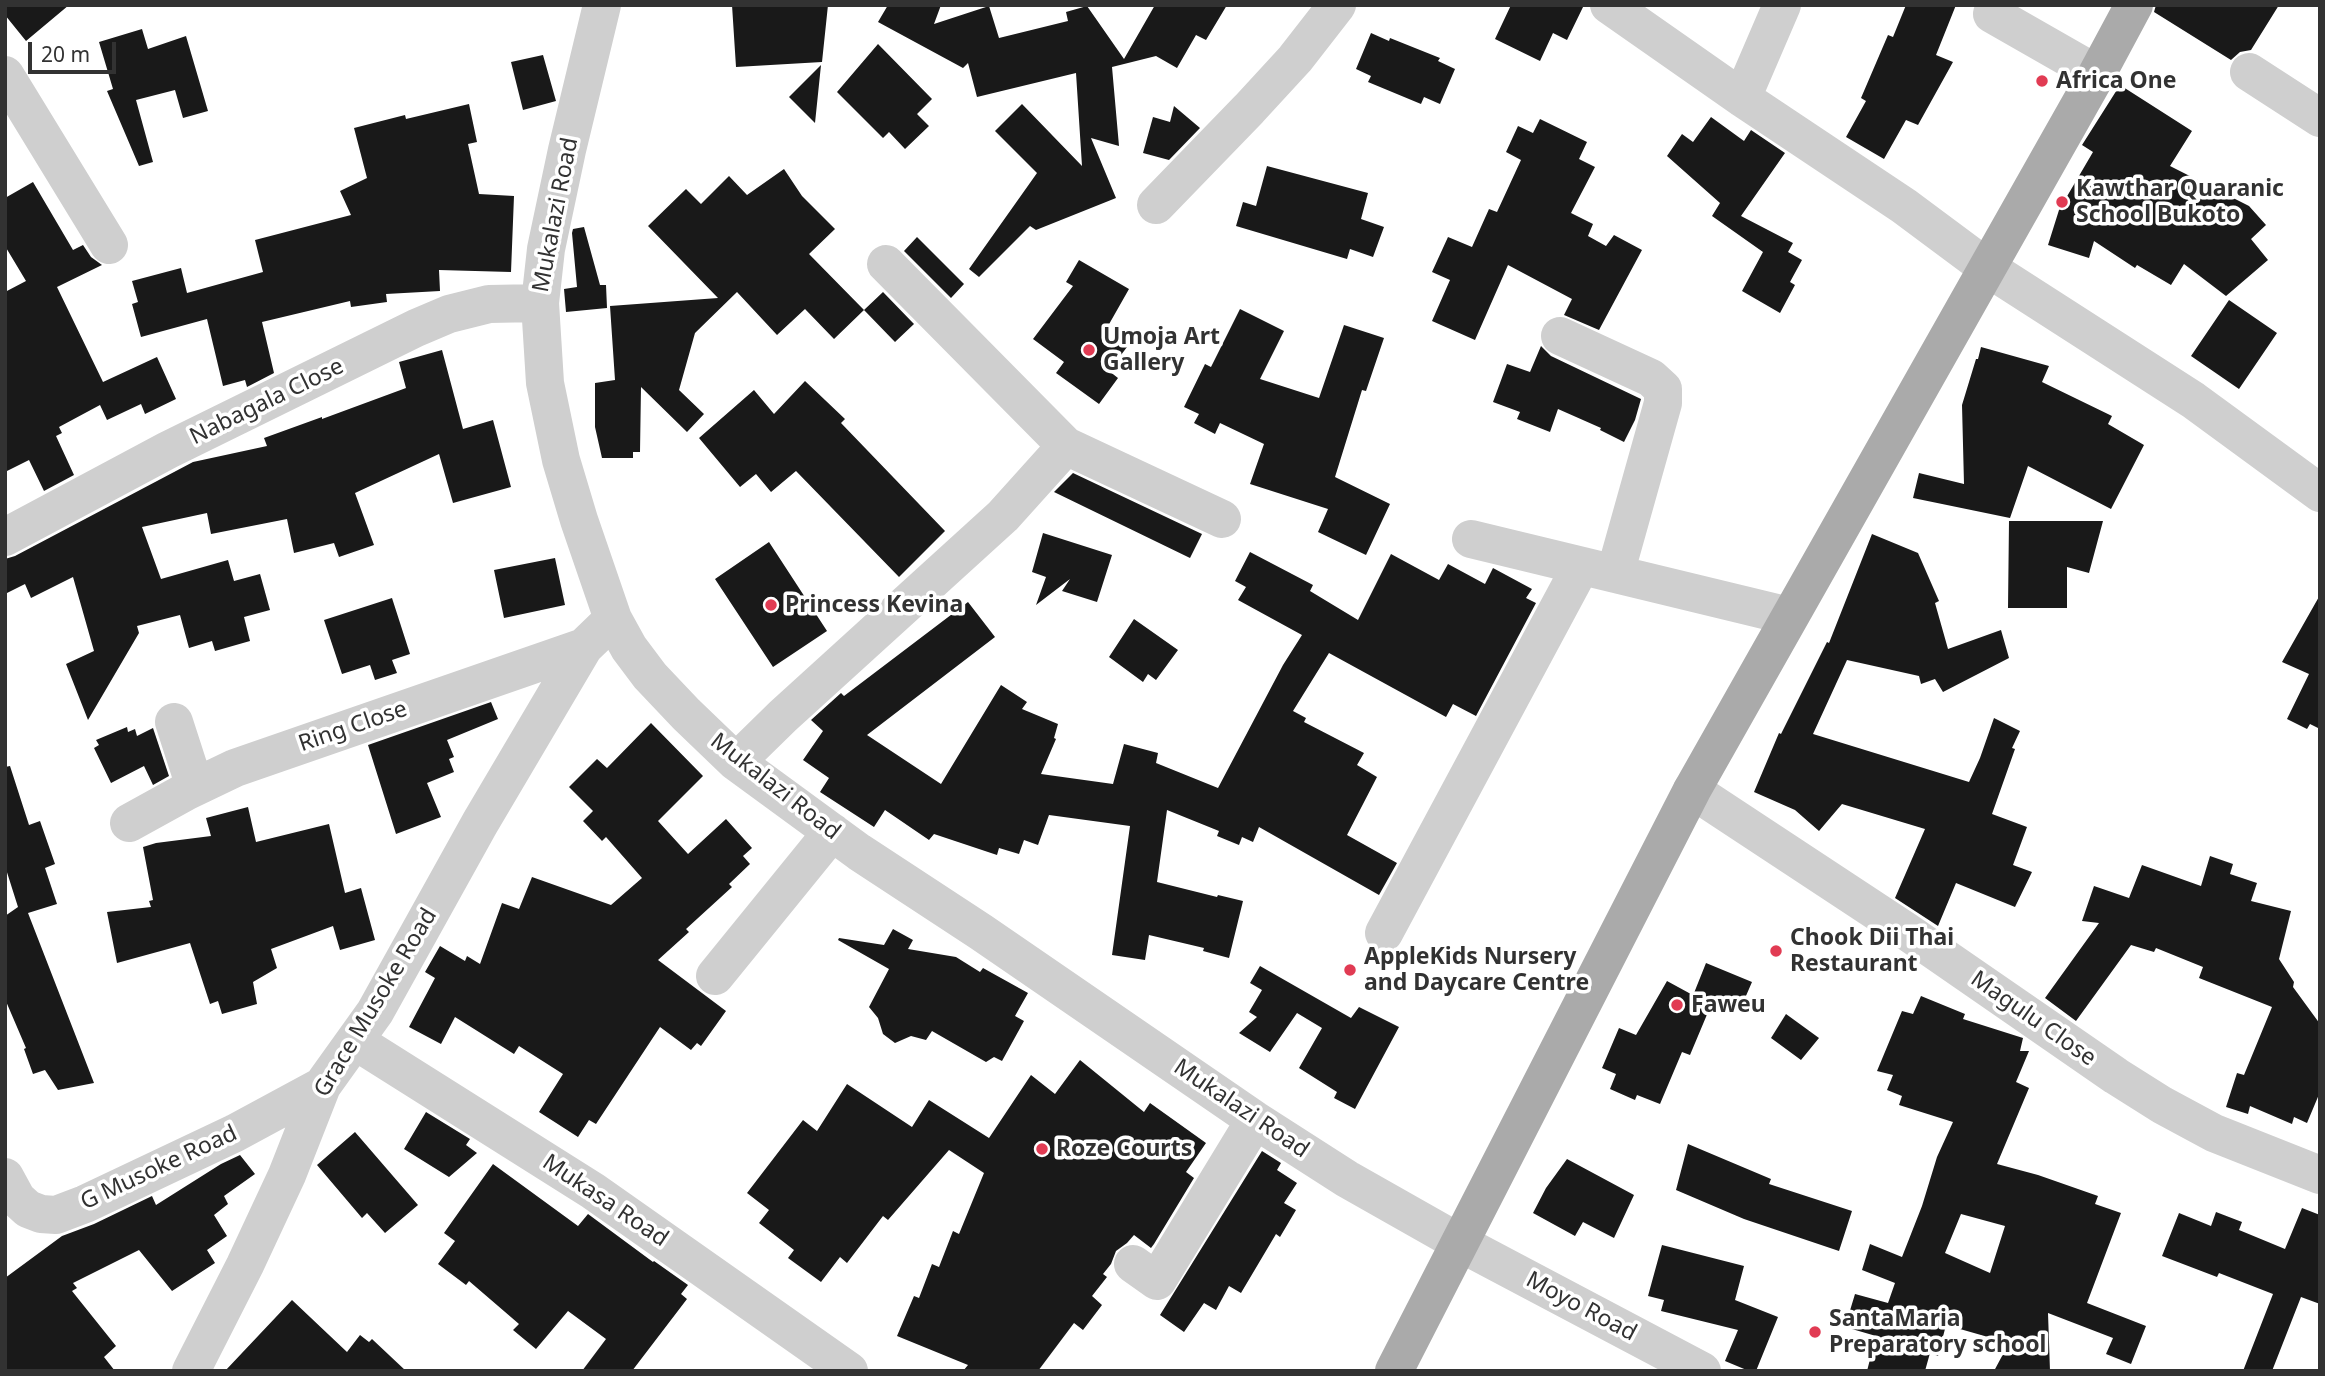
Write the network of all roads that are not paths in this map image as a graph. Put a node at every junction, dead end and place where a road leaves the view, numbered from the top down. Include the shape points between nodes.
1 (602, 5) edge
2 (1337, 5) edge
3 (1609, 5) edge
4 (1782, 5) edge
5 (2134, 5) edge
6 (1993, 14) dead end
7 (2249, 72) dead end
8 (2097, 74) junction
9 (5, 75) edge
10 (1742, 98) junction
11 (15, 114) edge
12 (2320, 118) edge
13 (1156, 205) dead end
14 (109, 245) dead end
15 (886, 264) dead end
16 (1986, 267) junction
17 (540, 303) junction
18 (1560, 336) dead end
19 (1066, 446) junction
20 (2320, 493) edge
21 (1222, 519) dead end
22 (5, 537) edge
23 (1471, 539) dead end
24 (1598, 570) junction
25 (1789, 616) junction
26 (613, 619) junction
27 (584, 647) junction
28 (174, 722) dead end
29 (736, 762) junction
30 (195, 787) junction
31 (1692, 790) junction
32 (129, 823) dead end
33 (832, 832) junction
34 (1384, 933) dead end
35 (715, 976) dead end
36 (355, 1041) junction
37 (322, 1086) junction
38 (1255, 1121) junction
39 (2320, 1175) edge
40 (7, 1183) edge
41 (1460, 1242) junction
42 (1133, 1264) dead end
43 (191, 1370) edge
44 (849, 1371) edge
45 (1394, 1371) edge
46 (1702, 1371) edge

1 - 17 street, Mukalazi Road via 546,249
2 - 13 street via 1295,59
3 - 10 street
4 - 10 street
5 - 8 main road
6 - 8 street
7 - 12 street
8 - 16 main road
9 - 11 street
10 - 16 street
11 - 14 street via 50,145
15 - 19 street
16 - 20 street via 2193,400
16 - 25 main road
17 - 22 street, Nabagala Close via 489,304 416,328 167,450
17 - 26 street, Mukalazi Road via 545,383 561,460
18 - 24 street via 1651,378 1663,389 1663,403
19 - 21 street
19 - 29 street via 1003,516
23 - 24 street
24 - 25 street
24 - 34 street
25 - 31 main road
26 - 27 street, Grace Musoke Road
26 - 29 street, Mukalazi Road via 650,676
27 - 30 street, Ring Close via 261,759
27 - 36 street, Grace Musoke Road via 480,823 400,971
28 - 30 street
29 - 33 street, Mukalazi Road
30 - 32 street, Ring Close
31 - 39 street, Magulu Close via 2162,1105 2214,1133
31 - 41 main road
33 - 35 street
33 - 38 street, Mukalazi Road
36 - 37 street, Grace Musoke Road
36 - 44 street, Mukasa Road via 593,1191
37 - 40 street, G Musoke Road via 235,1133 56,1215 28,1209
37 - 43 street, Grace Musoke Road via 282,1186
38 - 41 street, Mukalazi Road
38 - 42 street via 1157,1281
41 - 45 main road
41 - 46 street, Moyo Road

